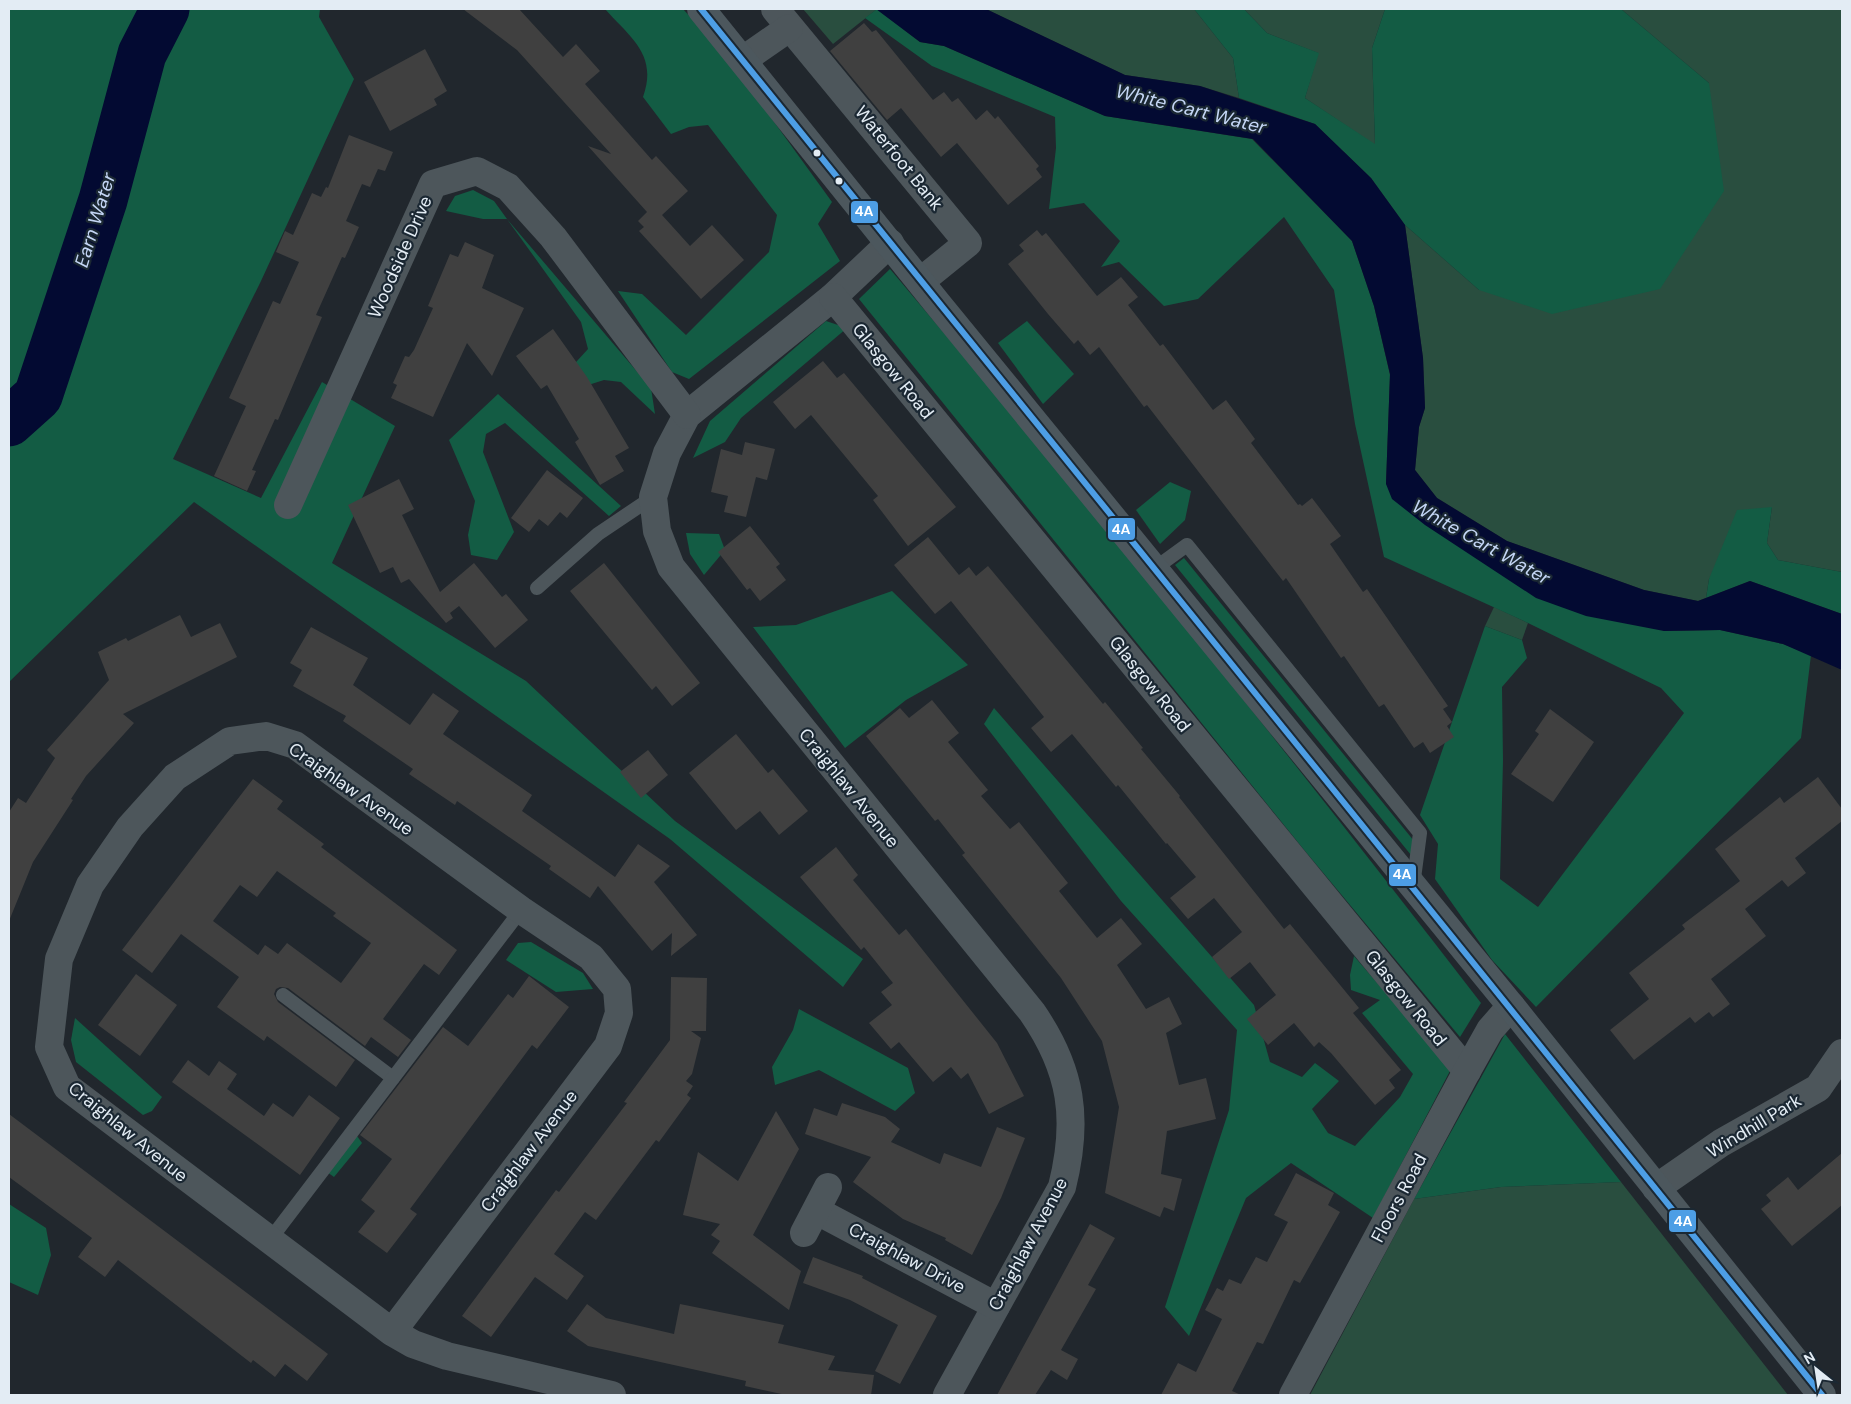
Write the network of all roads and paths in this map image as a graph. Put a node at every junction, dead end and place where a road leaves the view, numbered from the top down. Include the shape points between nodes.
1 (700, 9) edge
2 (782, 18) edge
3 (743, 60) junction
4 (890, 243) junction
5 (921, 281) junction
6 (833, 297) junction
7 (687, 415) junction
8 (653, 497) junction
9 (288, 505) dead end
10 (1154, 569) junction
11 (537, 588) dead end
12 (1413, 886) junction
13 (521, 910) junction
14 (283, 995) dead end
15 (1511, 1006) junction
16 (1842, 1053) edge
17 (1467, 1071) junction
18 (393, 1078) junction
19 (1656, 1188) junction
20 (816, 1211) dead end
21 (268, 1241) junction
22 (996, 1306) junction
23 (392, 1332) junction
24 (612, 1395) edge
25 (947, 1395) edge
26 (1293, 1395) edge
27 (1822, 1395) edge

1 - 3 main road
2 - 3 street, Waterfoot Bank
2 - 5 street, Waterfoot Bank via 968,242
3 - 4 main road
4 - 5 main road
4 - 6 street, Craighlaw Avenue
5 - 10 main road
6 - 7 street, Craighlaw Avenue
6 - 17 street, Glasgow Road
7 - 8 street, Craighlaw Avenue via 667,453
7 - 9 street, Woodside Drive via 552,237 508,187 477,171 433,184
8 - 11 lane via 598,534
8 - 22 street, Craighlaw Avenue via 657,532 671,567 1050,1037 1070,1102 1069,1160 1062,1187
10 - 12 main road
10 - 12 lane via 1188,545 1420,833
12 - 15 main road
13 - 18 lane
13 - 21 street, Craighlaw Avenue via 295,745 266,736 230,741 175,777 130,827 90,884 59,959 49,1047 67,1087
13 - 23 street, Craighlaw Avenue via 591,957 616,989 619,1013 608,1046
14 - 18 lane
15 - 17 street, Floors Road via 1490,1030
15 - 19 main road
16 - 19 street, Windhill Park via 1818,1088 1722,1143
17 - 26 street, Floors Road
18 - 21 lane
19 - 27 main road
20 - 22 street, Craighlaw Drive
21 - 23 street, Craighlaw Avenue
22 - 25 street, Craighlaw Avenue
23 - 24 street, Craighlaw Avenue via 413,1344 447,1356

